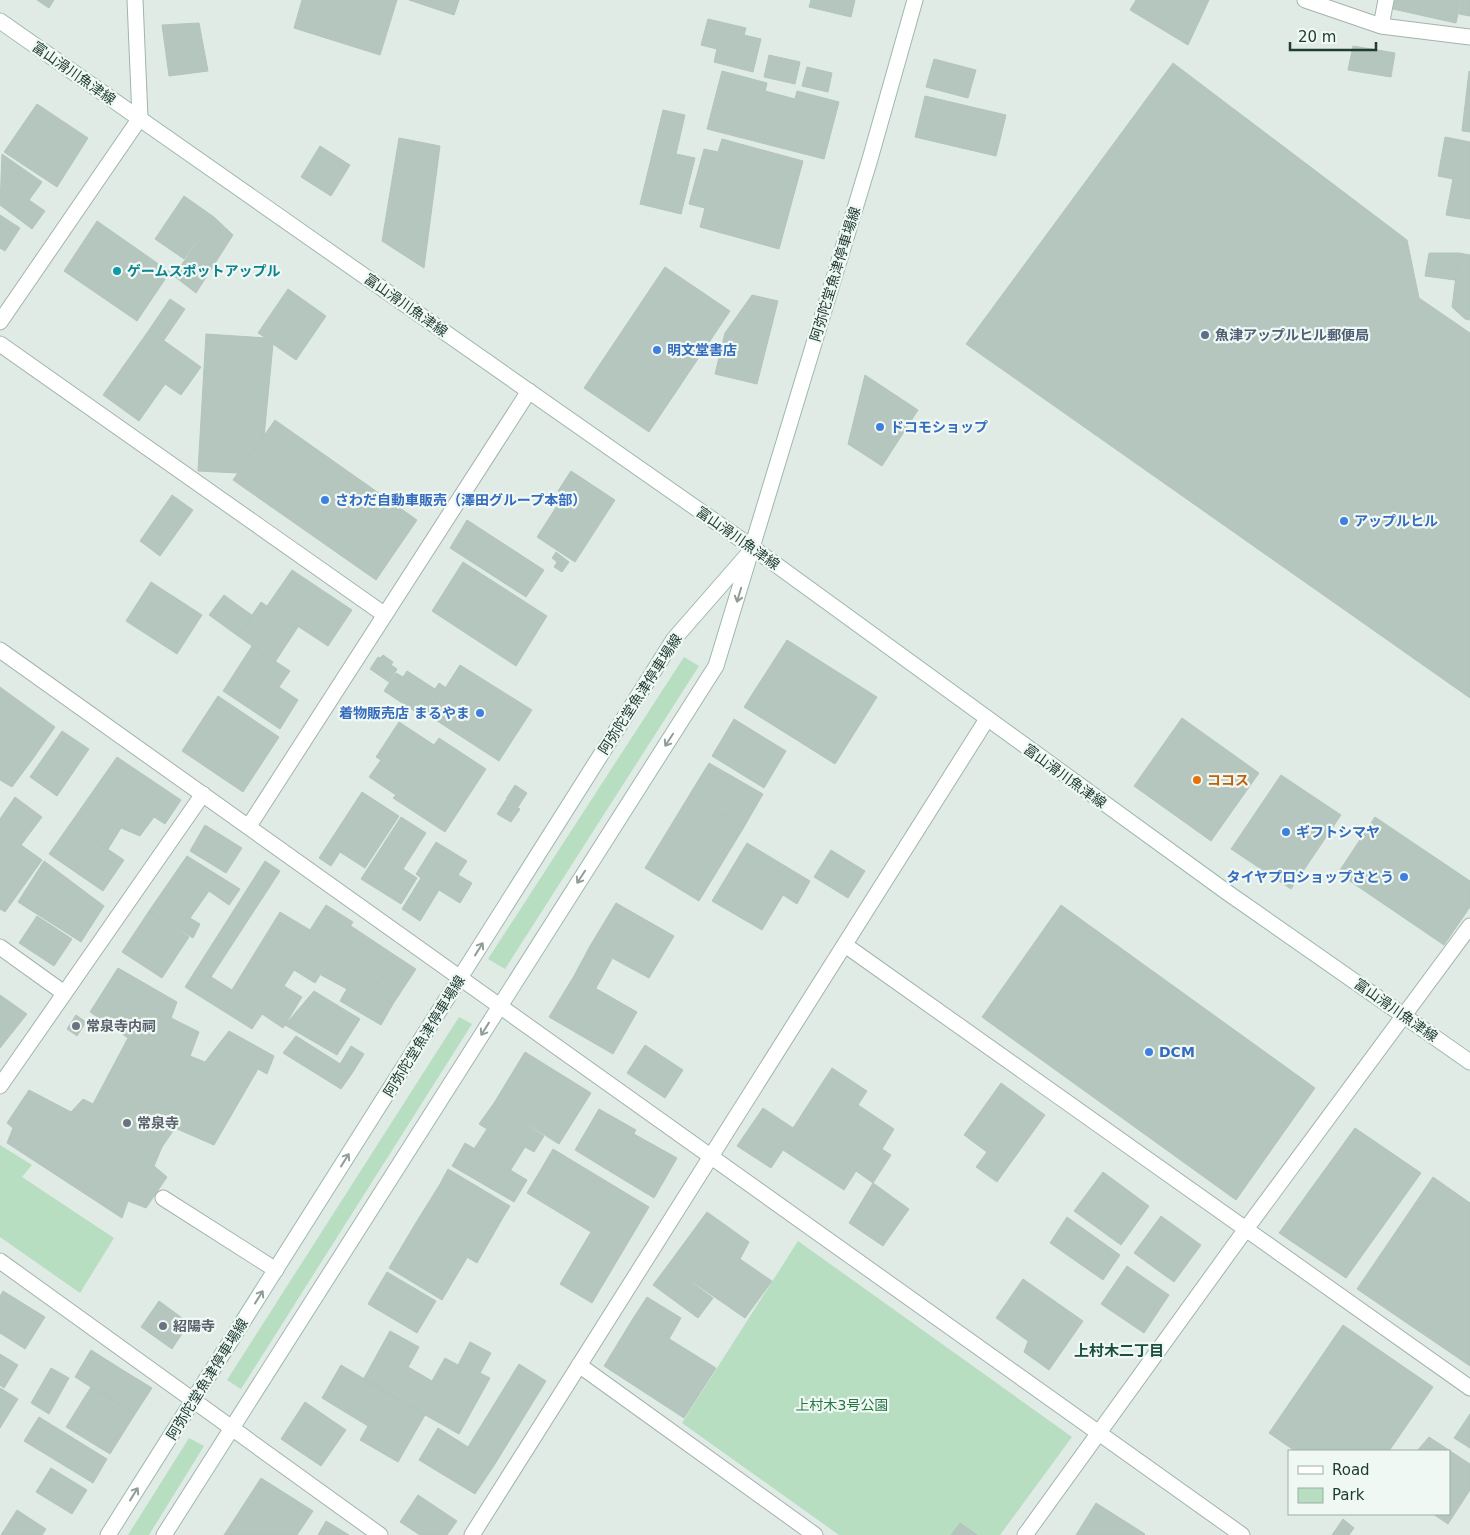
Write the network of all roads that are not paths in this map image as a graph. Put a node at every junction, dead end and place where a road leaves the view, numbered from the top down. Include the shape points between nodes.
1 (135, 0) edge
2 (915, 0) edge
3 (1305, 0) edge
4 (1386, 0) edge
5 (0, 21) edge
6 (1381, 26) junction
7 (1470, 37) edge
8 (140, 118) junction
9 (0, 322) edge
10 (0, 344) edge
11 (529, 391) junction
12 (753, 548) junction
13 (385, 615) junction
14 (0, 650) edge
15 (987, 720) junction
16 (203, 794) junction
17 (249, 826) junction
18 (1470, 926) edge
19 (845, 945) junction
20 (0, 947) edge
21 (461, 977) junction
22 (64, 993) junction
23 (500, 1004) junction
24 (1403, 1016) junction
25 (1470, 1062) edge
26 (0, 1086) edge
27 (711, 1156) junction
28 (163, 1198) dead end
29 (1246, 1229) junction
30 (0, 1261) edge
31 (276, 1270) junction
32 (579, 1366) junction
33 (1470, 1388) edge
34 (193, 1400) junction
35 (232, 1428) junction
36 (1100, 1434) junction
37 (108, 1535) edge
38 (164, 1535) edge
39 (380, 1535) edge
40 (472, 1535) edge
41 (815, 1535) edge
42 (1025, 1535) edge
43 (1242, 1535) edge

1 - 8 street
2 - 12 street, 阿弥陀堂魚津停車場線
3 - 6 street
4 - 6 street
5 - 8 street, 富山滑川魚津線
6 - 7 street
8 - 9 street
8 - 11 street, 富山滑川魚津線
10 - 13 street
11 - 12 street, 富山滑川魚津線
11 - 13 street
12 - 15 street, 富山滑川魚津線
21 -> 12 street, 阿弥陀堂魚津停車場線 via 674,638
12 -> 23 street, 阿弥陀堂魚津停車場線 via 716,666
13 - 17 street
14 - 16 street
15 - 19 street
15 - 24 street, 富山滑川魚津線
16 - 17 street
16 - 22 street
17 - 21 street
18 - 24 street
19 - 27 street
19 - 29 street
20 - 22 street
21 - 23 street
31 -> 21 street, 阿弥陀堂魚津停車場線
22 - 26 street
23 - 27 street
23 -> 35 street, 阿弥陀堂魚津停車場線
24 - 25 street, 富山滑川魚津線
24 - 29 street
27 - 32 street
27 - 36 street
28 - 31 street
29 - 33 street
29 - 36 street
30 - 34 street
34 -> 31 street, 阿弥陀堂魚津停車場線
32 - 40 street
32 - 41 street
34 - 35 street
37 -> 34 street, 阿弥陀堂魚津停車場線
35 - 38 street, 阿弥陀堂魚津停車場線
35 - 39 street
36 - 42 street
36 - 43 street

